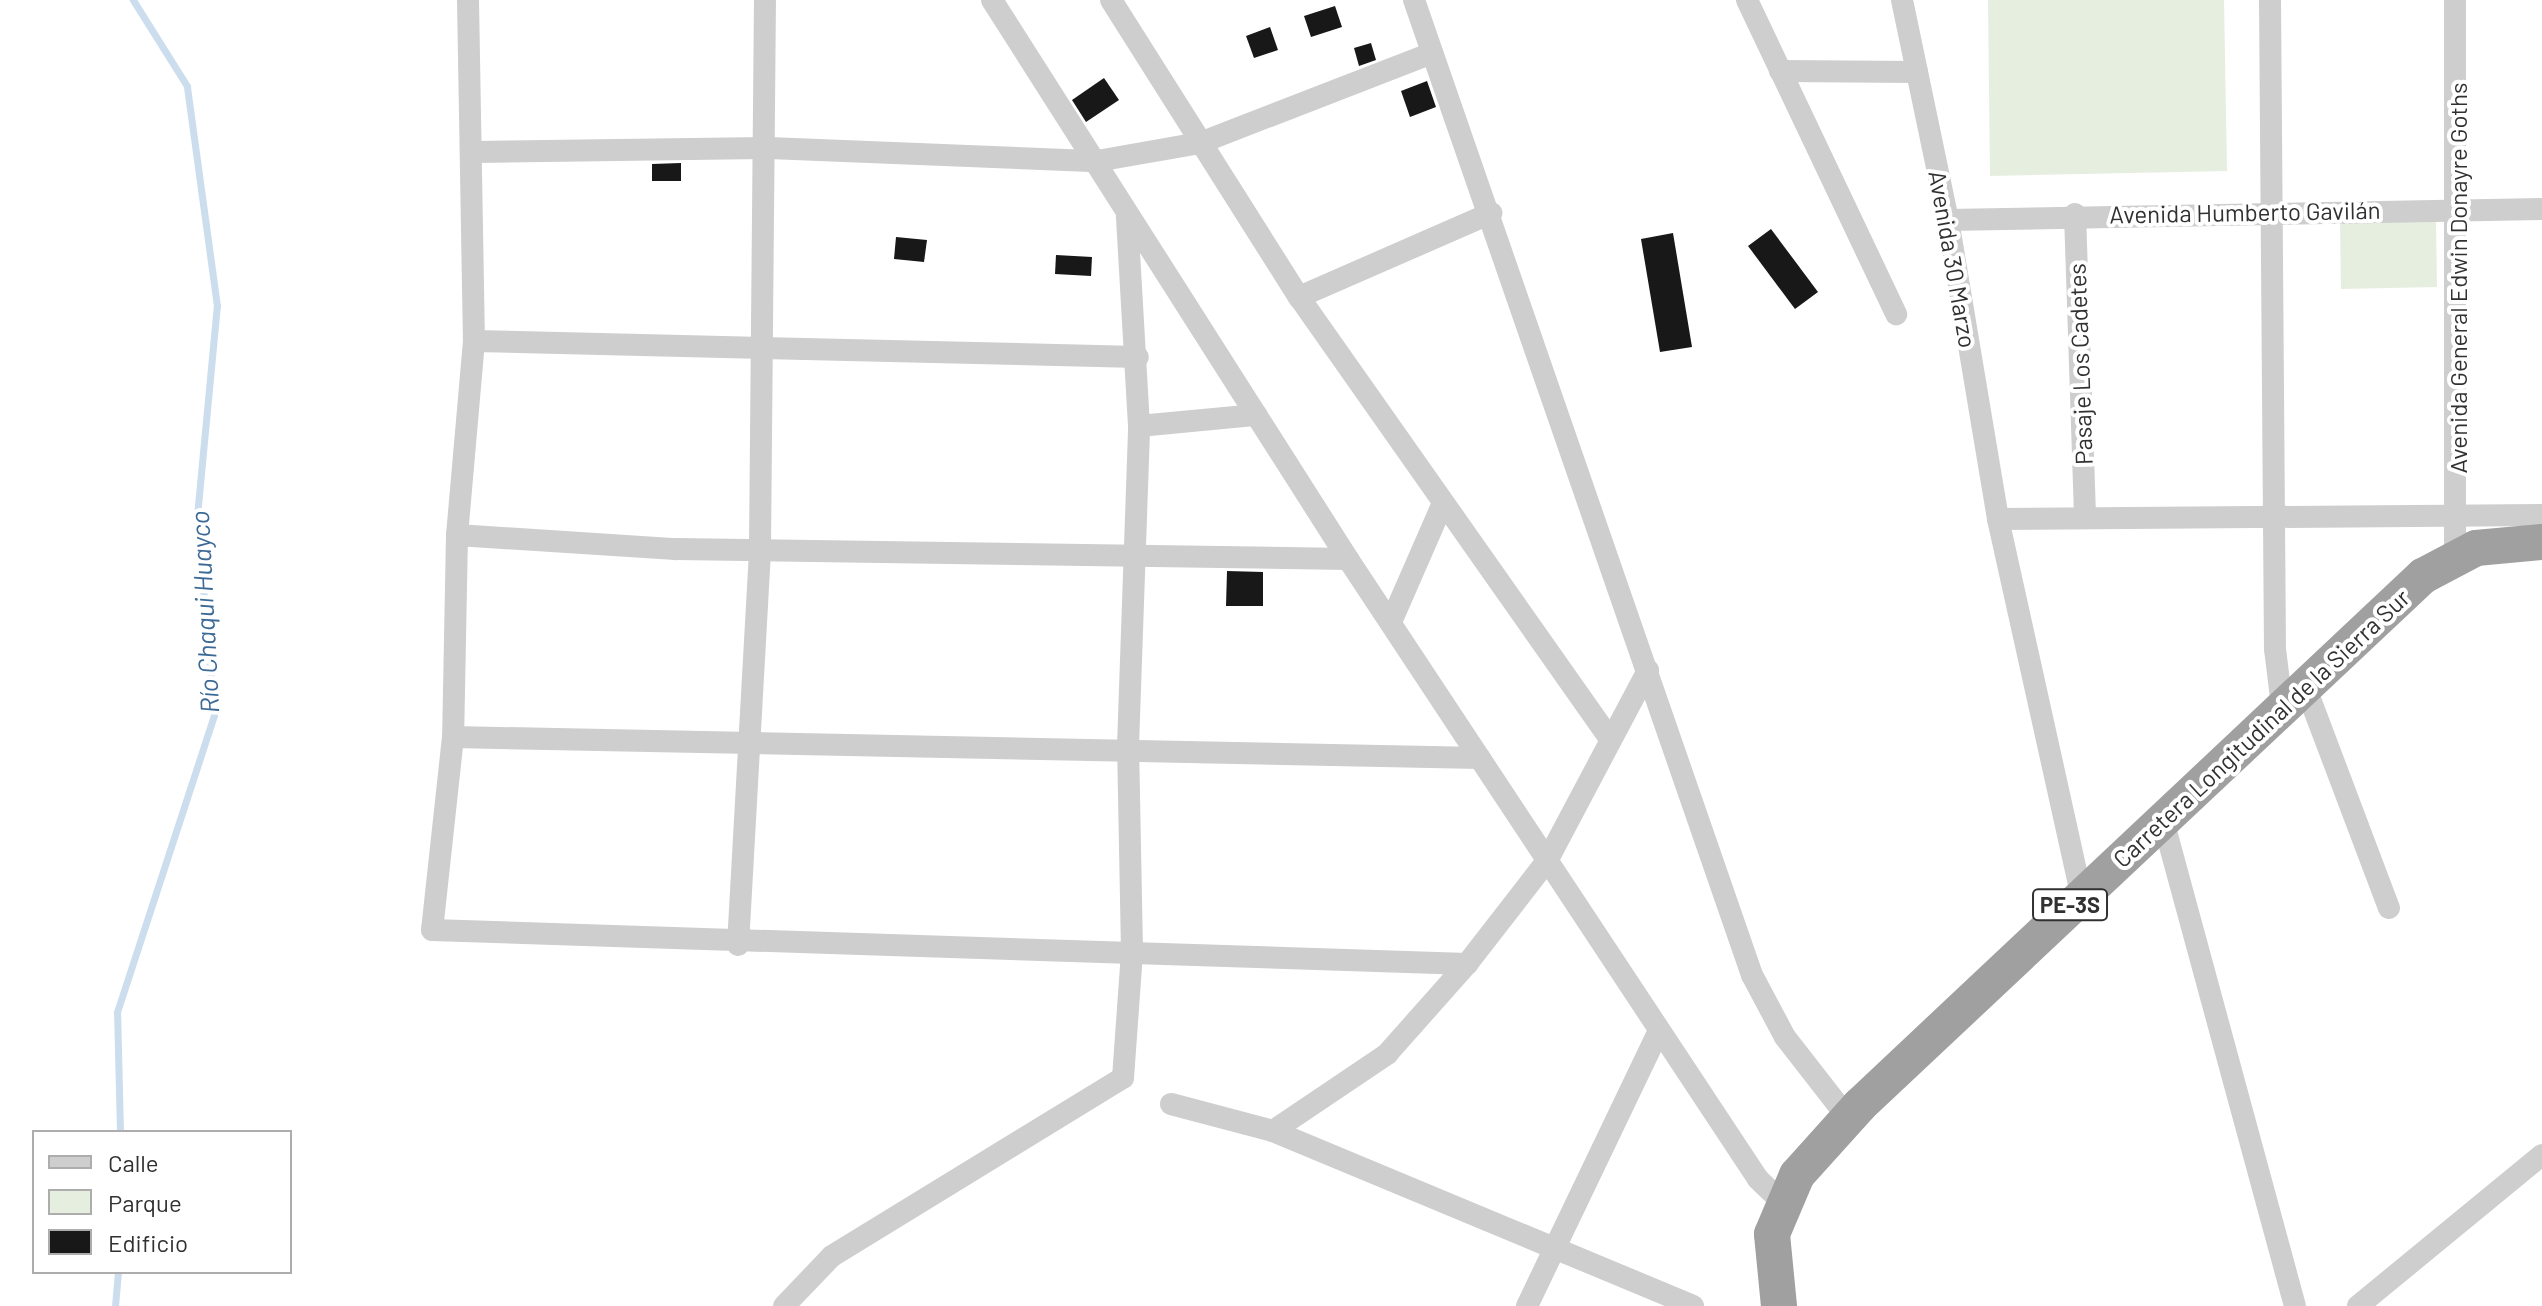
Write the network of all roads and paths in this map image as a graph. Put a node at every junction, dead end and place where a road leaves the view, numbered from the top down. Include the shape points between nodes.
1 (468, 0) edge
2 (765, 0) edge
3 (992, 0) edge
4 (1112, 0) edge
5 (1414, 0) edge
6 (1747, 0) edge
7 (1902, 0) edge
8 (2270, 0) edge
9 (2455, 0) edge
10 (1432, 53) junction
11 (1780, 71) junction
12 (1917, 72) junction
13 (1200, 143) junction
14 (769, 148) junction
15 (474, 152) junction
16 (1097, 161) junction
17 (2459, 209) junction
18 (2542, 209) edge
19 (1127, 211) junction
20 (2276, 212) junction
21 (1491, 213) junction
22 (2075, 214) junction
23 (1948, 220) junction
24 (1299, 297) junction
25 (1896, 314) dead end
26 (474, 341) junction
27 (764, 351) junction
28 (1138, 357) junction
29 (1256, 415) junction
30 (1139, 426) junction
31 (1443, 503) junction
32 (2274, 513) junction
33 (2085, 514) junction
34 (2542, 515) edge
35 (2460, 517) junction
36 (1998, 519) junction
37 (457, 535) junction
38 (2542, 542) edge
39 (760, 547) junction
40 (2455, 556) junction
41 (1348, 559) junction
42 (1136, 560) junction
43 (1391, 622) junction
44 (1648, 670) junction
45 (2295, 703) junction
46 (453, 737) junction
47 (1610, 739) junction
48 (1128, 746) junction
49 (753, 748) junction
50 (1480, 758) junction
51 (2164, 824) junction
52 (1547, 861) junction
53 (2081, 894) junction
54 (2389, 908) dead end
55 (738, 945) junction
56 (1132, 951) junction
57 (1467, 964) junction
58 (1659, 1031) junction
59 (1171, 1104) dead end
60 (1848, 1118) junction
61 (1273, 1131) junction
62 (2542, 1155) edge
63 (1785, 1205) junction
64 (1556, 1245) junction
65 (784, 1306) edge
66 (1527, 1306) edge
67 (1693, 1306) edge
68 (1779, 1306) edge
69 (2295, 1306) edge
70 (2358, 1306) edge

1 - 15 street
2 - 14 street
3 - 16 street
4 - 13 street
5 - 10 street
6 - 11 street
7 - 12 street, Avenida 30 Marzo
8 - 20 street
9 - 17 street, Avenida General Edwin Donayre Goths
10 - 13 street
10 - 21 street
11 - 12 street
11 - 25 street
12 - 23 street, Avenida 30 Marzo
13 - 16 street
13 - 24 street
14 - 15 street
14 - 16 street
14 - 27 street
15 - 26 street
16 - 19 street
17 - 18 street, Avenida Humberto Gavilán
17 - 20 street, Avenida Humberto Gavilán
17 - 35 street, Avenida General Edwin Donayre Goths
19 - 28 street
19 - 29 street
20 - 22 street, Avenida Humberto Gavilán
20 - 32 street
21 - 24 street
21 - 44 street
22 - 23 street, Avenida Humberto Gavilán
22 - 33 street, Pasaje Los Cadetes
23 - 36 street, Avenida 30 Marzo
24 - 31 street
26 - 27 street
26 - 37 street
27 - 28 street
27 - 39 street
28 - 30 street
29 - 30 street
29 - 41 street
30 - 42 street
31 - 43 street
31 - 47 street
32 - 33 street
32 - 35 street
32 - 45 street
33 - 36 street
34 - 35 street
35 - 40 street, Avenida General Edwin Donayre Goths
36 - 53 street, Avenida 30 Marzo
37 - 39 street
37 - 46 street
38 - 40 highway, Carretera Longitudinal de la Sierra Sur / PE-3S
39 - 42 street
39 - 49 street
40 - 45 highway, Carretera Longitudinal de la Sierra Sur / PE-3S via 2423,576
41 - 42 street
41 - 43 street
42 - 48 street
43 - 50 street
44 - 47 street
44 - 60 street via 1752,975 1785,1037
45 - 51 highway, Carretera Longitudinal de la Sierra Sur / PE-3S
45 - 54 street
46 - 49 street
46 - 55 street via 432,930
47 - 52 street
48 - 49 street
48 - 50 street
48 - 56 street
49 - 55 street
50 - 52 street
51 - 53 highway, Carretera Longitudinal de la Sierra Sur / PE-3S
51 - 69 street
52 - 57 street
52 - 58 street
53 - 60 highway, Carretera Longitudinal de la Sierra Sur / PE-3S
55 - 56 street
56 - 57 street
56 - 65 street via 1123,1078 832,1256
57 - 61 street via 1387,1054
58 - 63 street via 1758,1179
58 - 64 street
59 - 61 street
60 - 63 highway, Carretera Longitudinal de la Sierra Sur / PE-3S via 1797,1175
61 - 64 street
62 - 70 street
63 - 68 highway, Carretera Longitudinal de la Sierra Sur / PE-3S via 1772,1234
64 - 66 street
64 - 67 street

